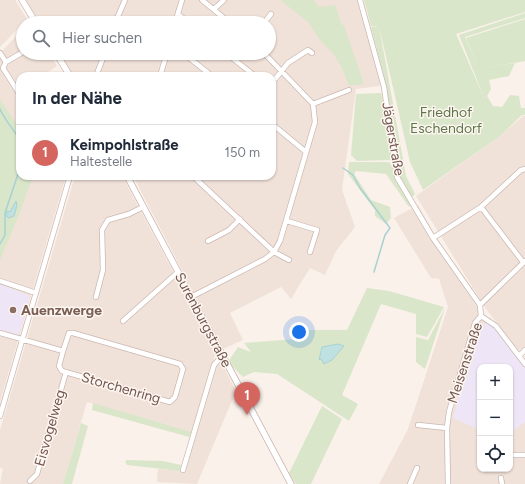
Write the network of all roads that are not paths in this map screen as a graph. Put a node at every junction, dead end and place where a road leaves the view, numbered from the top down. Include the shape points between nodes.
1 (22, 0) edge
2 (125, 0) edge
3 (182, 0) edge
4 (202, 0) edge
5 (224, 0) edge
6 (360, 0) edge
7 (214, 9) junction
8 (178, 14) joint
9 (32, 16) edge
10 (118, 16) edge
11 (180, 16) edge
12 (222, 16) edge
13 (0, 53) edge
14 (312, 53) dead end
15 (16, 56) edge
16 (60, 60) edge
17 (102, 60) edge
18 (165, 60) edge
19 (192, 60) edge
20 (235, 60) edge
21 (271, 60) edge
22 (6, 62) junction
23 (282, 70) junction
24 (68, 72) edge
25 (97, 72) edge
26 (161, 72) edge
27 (207, 72) edge
28 (250, 72) edge
29 (276, 78) edge
30 (16, 89) edge
31 (349, 90) dead end
32 (313, 104) junction
33 (276, 127) edge
34 (306, 152) junction
35 (525, 169) edge
36 (69, 180) edge
37 (129, 180) edge
38 (197, 180) edge
39 (143, 207) junction
40 (481, 207) junction
41 (240, 219) junction
42 (287, 221) junction
43 (433, 238) junction
44 (208, 241) dead end
45 (274, 252) junction
46 (310, 252) dead end
47 (289, 260) dead end
48 (524, 261) edge
49 (178, 272) junction
50 (0, 281) edge
51 (36, 293) junction
52 (96, 297) dead end
53 (191, 297) junction
54 (480, 305) junction
55 (481, 316) junction
56 (123, 321) dead end
57 (0, 333) edge
58 (23, 340) junction
59 (525, 350) edge
60 (63, 351) junction
61 (222, 356) junction
62 (519, 356) junction
63 (525, 364) edge
64 (66, 372) junction
65 (0, 416) edge
66 (418, 425) dead end
67 (447, 428) junction
68 (513, 455) edge
69 (525, 455) edge
70 (417, 468) dead end
71 (183, 470) dead end
72 (501, 478) dead end
73 (30, 481) dead end
74 (291, 484) edge
75 (410, 484) edge
76 (448, 484) edge
77 (502, 484) edge

1 - 9 street
2 - 10 street
3 - 8 street
4 - 7 street
5 - 7 street
6 - 43 street, Jägerstraße via 384,87 397,177
7 - 12 street
8 - 11 street
13 - 22 street
14 - 23 street via 308,50
15 - 22 street
16 - 24 street
17 - 25 street
18 - 26 street
19 - 27 street
20 - 28 street
21 - 23 street
22 - 30 street via 3,68
23 - 29 street
23 - 32 street
31 - 32 street
32 - 34 street via 315,122
33 - 34 street
34 - 42 street
35 - 40 street
36 - 51 street
37 - 39 street, Surenburgstraße
38 - 41 street
39 - 49 street, Surenburgstraße
39 - 52 street via 108,220 102,230 103,270
40 - 43 street
40 - 48 street
41 - 44 street via 229,230
41 - 45 street
42 - 45 street
42 - 46 street via 317,230
43 - 54 street, Jägerstraße
45 - 47 street
45 - 53 street
48 - 54 street, Meisenstraße
49 - 53 street, Surenburgstraße
49 - 56 street
50 - 51 street
51 - 58 street
53 - 61 street, Surenburgstraße
54 - 55 street, Meisenstraße
55 - 62 street via 496,326
55 - 67 street, Meisenstraße via 475,323
57 - 58 street
58 - 60 street
58 - 65 street
59 - 62 street
60 - 64 street, Storchenring via 59,366
60 - 64 street, Storchenring via 68,336 73,333 180,364 183,369 175,397 170,402
61 - 71 street via 214,366
61 - 74 street, Surenburgstraße
62 - 63 street
64 - 73 street, Eisvogelweg via 37,474
66 - 67 street
67 - 76 street, Meisenstraße
68 - 69 street
70 - 75 street
72 - 77 street

